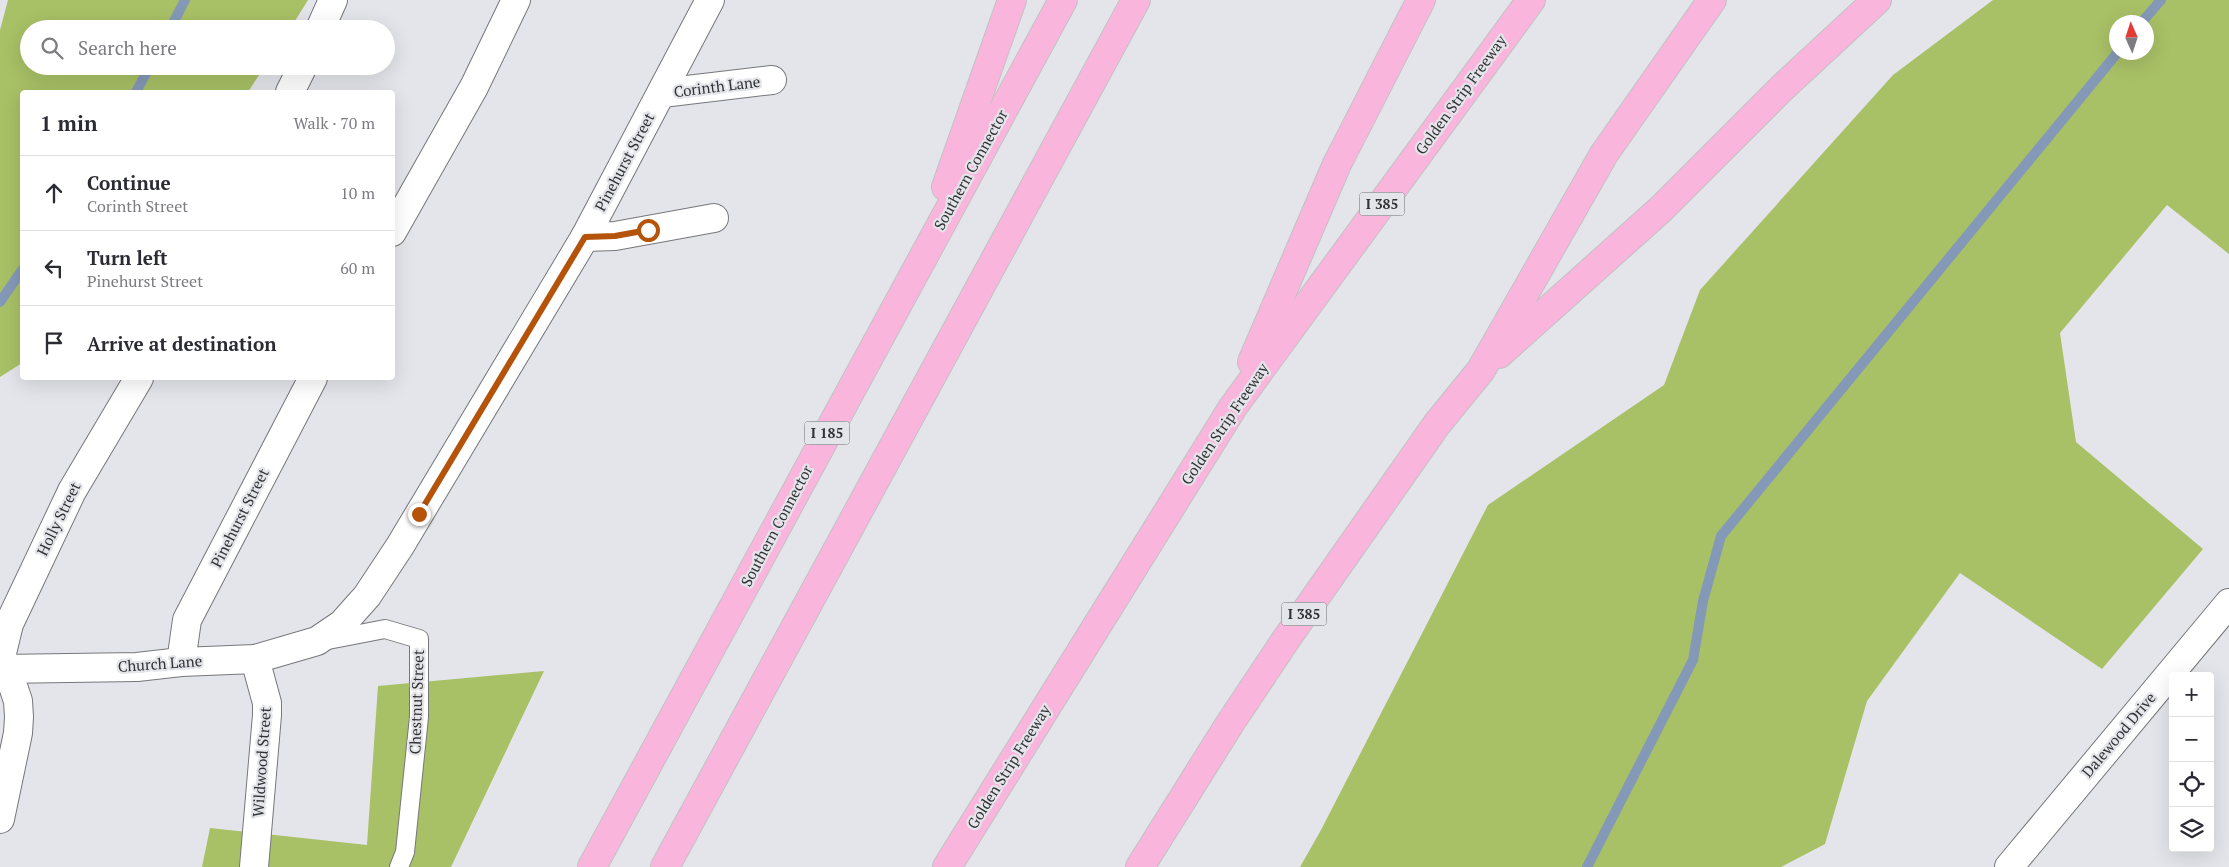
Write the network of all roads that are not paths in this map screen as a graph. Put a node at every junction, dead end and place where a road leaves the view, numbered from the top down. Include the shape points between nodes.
1 (333, 0) edge
2 (516, 0) edge
3 (710, 0) edge
4 (1012, 0) edge
5 (1063, 0) edge
6 (1136, 0) edge
7 (1421, 0) edge
8 (1531, 0) edge
9 (1712, 0) edge
10 (1877, 0) edge
11 (324, 20) edge
12 (298, 75) edge
13 (772, 80) dead end
14 (291, 90) edge
15 (662, 93) junction
16 (714, 218) dead end
17 (395, 227) edge
18 (585, 237) junction
19 (917, 268) junction
20 (1481, 370) junction
21 (138, 380) edge
22 (312, 380) edge
23 (1233, 407) junction
24 (2229, 603) edge
25 (317, 641) junction
26 (255, 659) junction
27 (181, 662) junction
28 (2, 669) edge
29 (0, 819) edge
30 (254, 867) edge
31 (399, 867) edge
32 (592, 867) edge
33 (665, 867) edge
34 (947, 867) edge
35 (1140, 867) edge
36 (2010, 867) edge

1 - 11 street
2 - 17 street via 474,87
3 - 15 street, Pinehurst Street
4 - 19 highway
5 - 19 highway, Southern Connector / I 185
6 - 33 highway
7 - 23 highway via 1337,164
8 - 23 highway, Golden Strip Freeway / I 385
9 - 20 highway, I 385 via 1604,154
10 - 20 highway via 1782,88 1661,209
12 - 14 street
13 - 15 street, Corinth Lane
15 - 18 street, Pinehurst Street
16 - 18 street via 615,236
18 - 25 street, Pinehurst Street via 373,588 342,624
19 - 32 highway, Southern Connector / I 185
20 - 35 highway, I 385 via 1437,424 1287,638
21 - 28 street, Holly Street via 72,491 9,624
22 - 27 street, Pinehurst Street via 187,620
23 - 34 highway, Golden Strip Freeway / I 385
24 - 36 street, Dalewood Drive
25 - 26 street, Church Lane
25 - 31 lane, Chestnut Street via 385,629 419,639 419,717 405,852
26 - 27 street, Church Lane
26 - 30 street, Wildwood Street via 267,703 267,715
27 - 28 street, Church Lane via 137,667
28 - 29 street via 13,686 19,717

